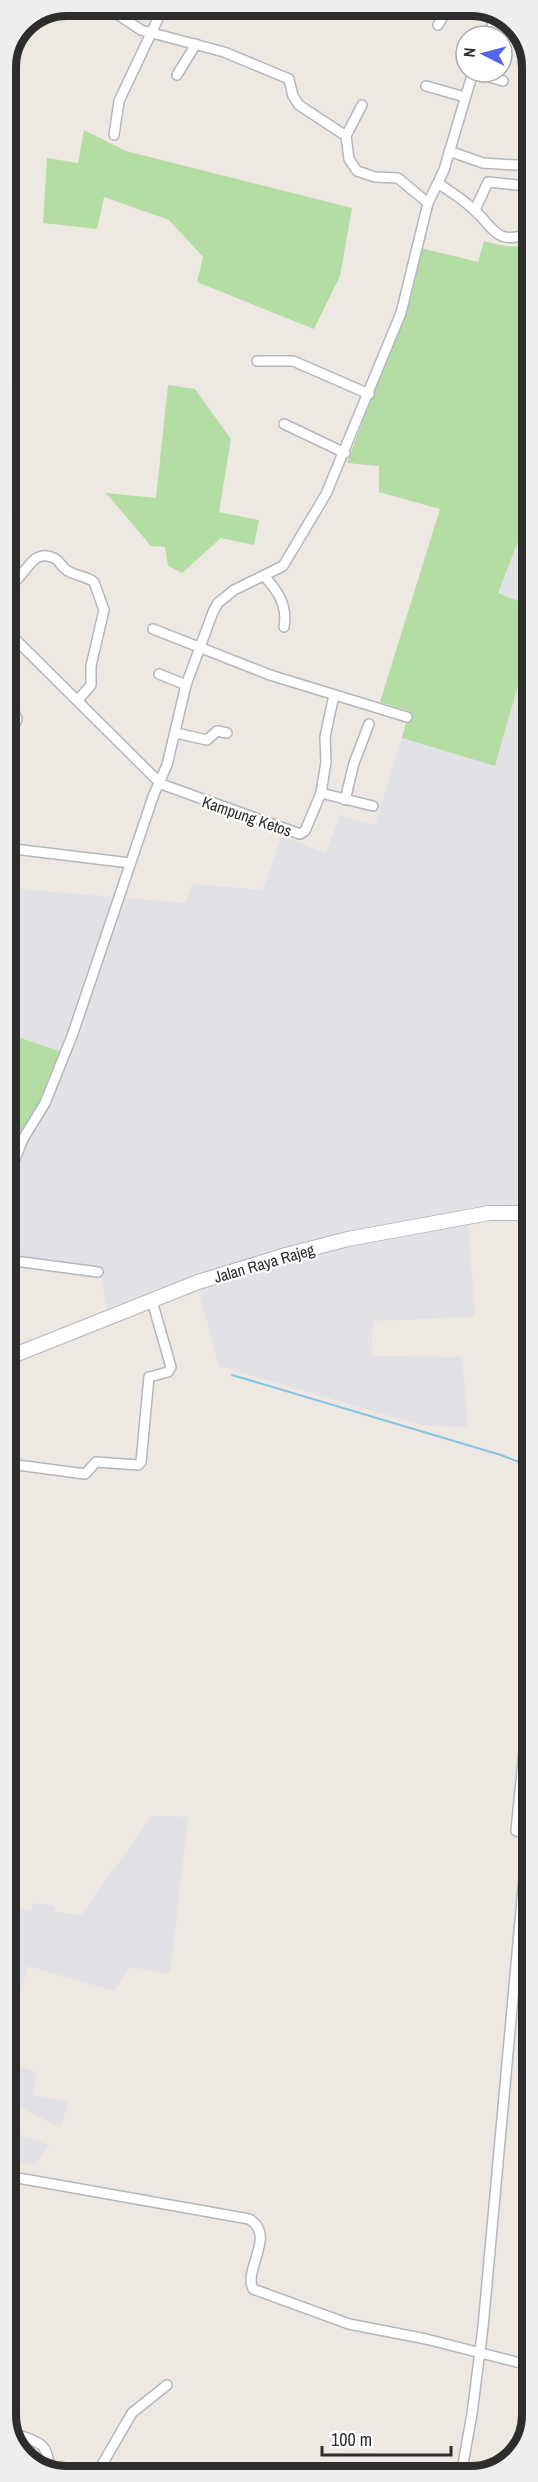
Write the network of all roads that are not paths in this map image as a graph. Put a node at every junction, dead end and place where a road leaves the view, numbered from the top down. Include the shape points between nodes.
1 (119, 16) edge
2 (159, 16) edge
3 (443, 17) edge
4 (438, 25) dead end
5 (152, 33) junction
6 (196, 44) junction
7 (177, 75) dead end
8 (469, 84) edge
9 (426, 86) dead end
10 (465, 97) junction
11 (362, 105) dead end
12 (114, 135) dead end
13 (346, 136) junction
14 (449, 151) junction
15 (522, 165) edge
16 (439, 184) junction
17 (516, 185) dead end
18 (428, 203) junction
19 (475, 210) junction
20 (522, 236) edge
21 (257, 361) dead end
22 (369, 394) junction
23 (284, 424) dead end
24 (345, 453) junction
25 (264, 576) junction
26 (16, 581) edge
27 (284, 627) dead end
28 (153, 629) dead end
29 (16, 640) edge
30 (199, 646) junction
31 (159, 674) dead end
32 (186, 685) junction
33 (334, 695) junction
34 (78, 700) junction
35 (407, 717) dead end
36 (369, 724) dead end
37 (176, 733) junction
38 (227, 733) dead end
39 (158, 782) junction
40 (321, 793) junction
41 (345, 800) junction
42 (373, 806) dead end
43 (16, 849) edge
44 (130, 863) junction
45 (18, 1150) joint
46 (16, 1155) edge
47 (522, 1215) edge
48 (16, 1261) edge
49 (98, 1272) dead end
50 (152, 1301) junction
51 (16, 1354) edge
52 (16, 1465) edge
53 (522, 1771) edge
54 (522, 1832) edge
55 (522, 1916) edge
56 (16, 2178) edge
57 (480, 2353) junction
58 (522, 2364) edge
59 (167, 2385) dead end
60 (22, 2437) edge
61 (50, 2463) edge
62 (102, 2465) edge
63 (462, 2466) edge

1 - 5 street
2 - 5 street
3 - 4 street
5 - 6 street
5 - 12 street via 119,101
6 - 7 street
6 - 13 street via 289,79 299,105
8 - 10 street
9 - 10 street
10 - 14 street
11 - 13 street
13 - 18 street via 348,159 357,171 402,179
14 - 15 street via 483,163
14 - 16 street
16 - 18 street
16 - 19 street
17 - 19 street via 488,182
18 - 22 street via 411,284
19 - 20 street via 499,236
21 - 22 street via 293,361
22 - 24 street
23 - 24 street
24 - 25 street via 284,567
25 - 27 street via 280,596
25 - 30 street via 234,590 218,603
26 - 34 street via 39,556 57,560 69,572 94,582 104,610 91,666 91,685
28 - 30 street
29 - 34 street
30 - 32 street
30 - 33 street via 270,675
31 - 32 street
32 - 37 street
33 - 35 street
33 - 40 street, Kampung Ketos via 325,737 326,768
34 - 39 street
36 - 41 street
37 - 38 street via 207,740 217,731
37 - 39 street
39 - 40 street, Kampung Ketos via 300,834 305,831
39 - 44 street
40 - 41 street
41 - 42 street
43 - 44 street
44 - 45 street via 72,1036 45,1103
45 - 46 street
47 - 50 main road, Jalan Raya Rajeg via 489,1213 348,1239 198,1282
48 - 49 street
50 - 51 main road, Jalan Raya Rajeg
50 - 52 street via 171,1367 168,1372 149,1377 141,1462 96,1462 86,1474
53 - 54 street via 516,1831
55 - 57 street
56 - 57 street via 249,2219 260,2238 251,2281 253,2289 349,2324
57 - 58 street
57 - 63 street
59 - 62 street via 132,2413
60 - 61 street via 45,2448

